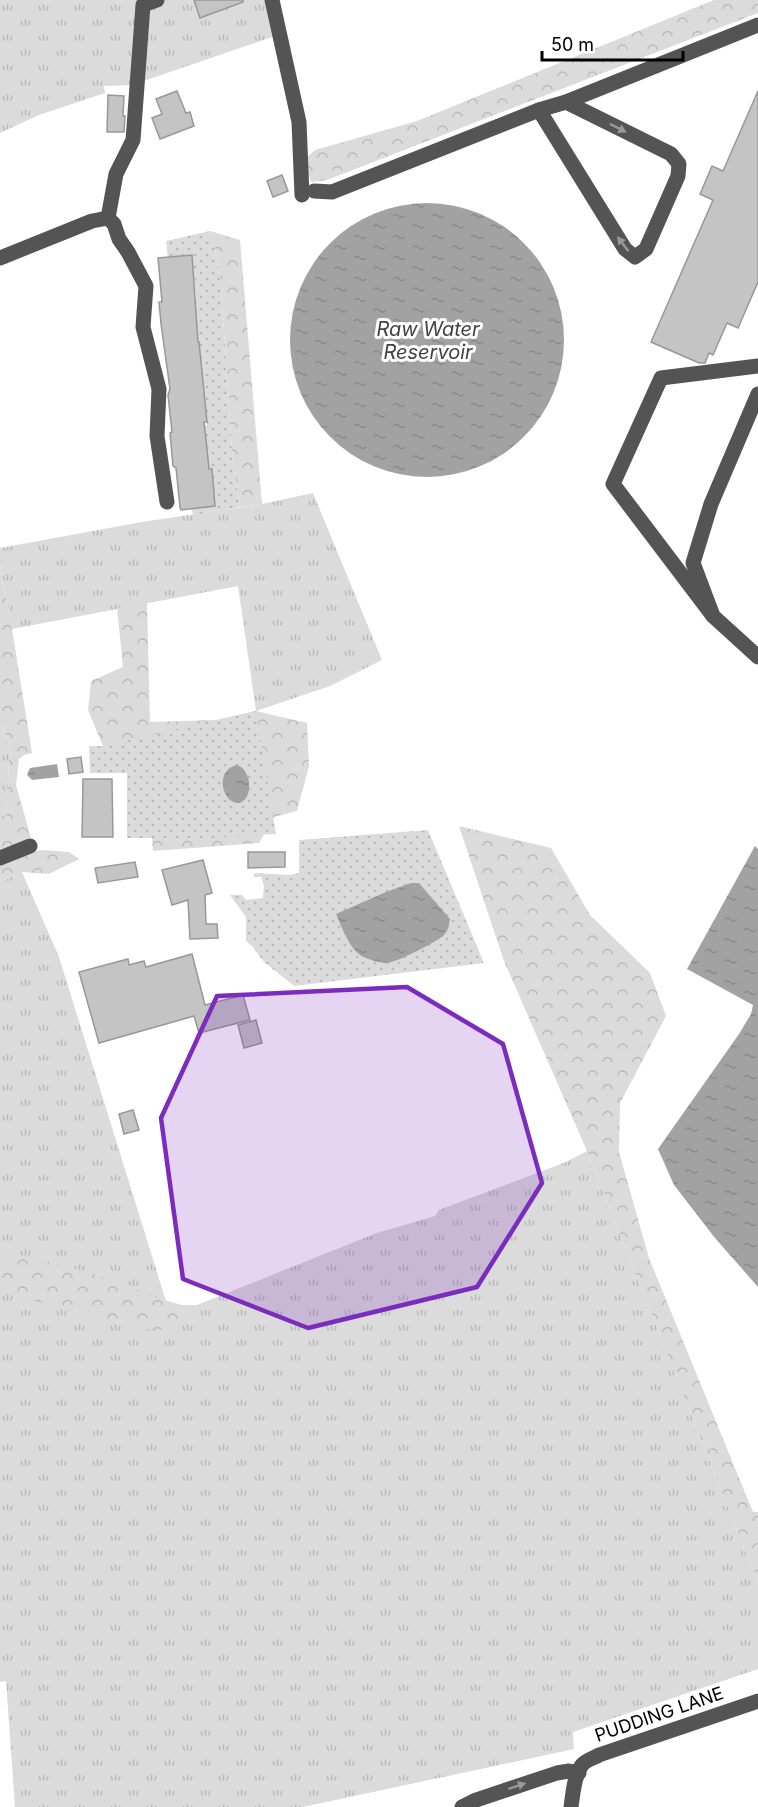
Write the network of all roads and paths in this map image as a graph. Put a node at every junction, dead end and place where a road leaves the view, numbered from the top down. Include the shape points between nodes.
1 (157, 0) edge
2 (272, 0) edge
3 (758, 25) edge
4 (566, 102) junction
5 (539, 110) junction
6 (108, 218) junction
7 (0, 258) edge
8 (758, 366) edge
9 (758, 394) edge
10 (167, 502) dead end
11 (712, 616) junction
12 (758, 657) edge
13 (30, 846) dead end
14 (0, 858) edge
15 (758, 1701) edge
16 (579, 1773) junction
17 (462, 1807) edge
18 (571, 1807) edge

1 - 6 street via 143,5 133,140 116,174
2 - 5 street via 299,122 308,193 332,192
3 - 4 street
4 - 5 street
4 -> 5 street via 671,154 679,164 678,176 646,249 635,257 625,249
6 - 7 street
6 - 10 street via 146,286 143,327 159,389 157,436
8 - 11 street via 661,378 613,484
9 - 11 street via 711,504 693,563
11 - 12 street
13 - 14 street
15 - 16 street, PUDDING LANE via 599,1755 582,1766
17 -> 16 street via 557,1773
16 - 18 street

